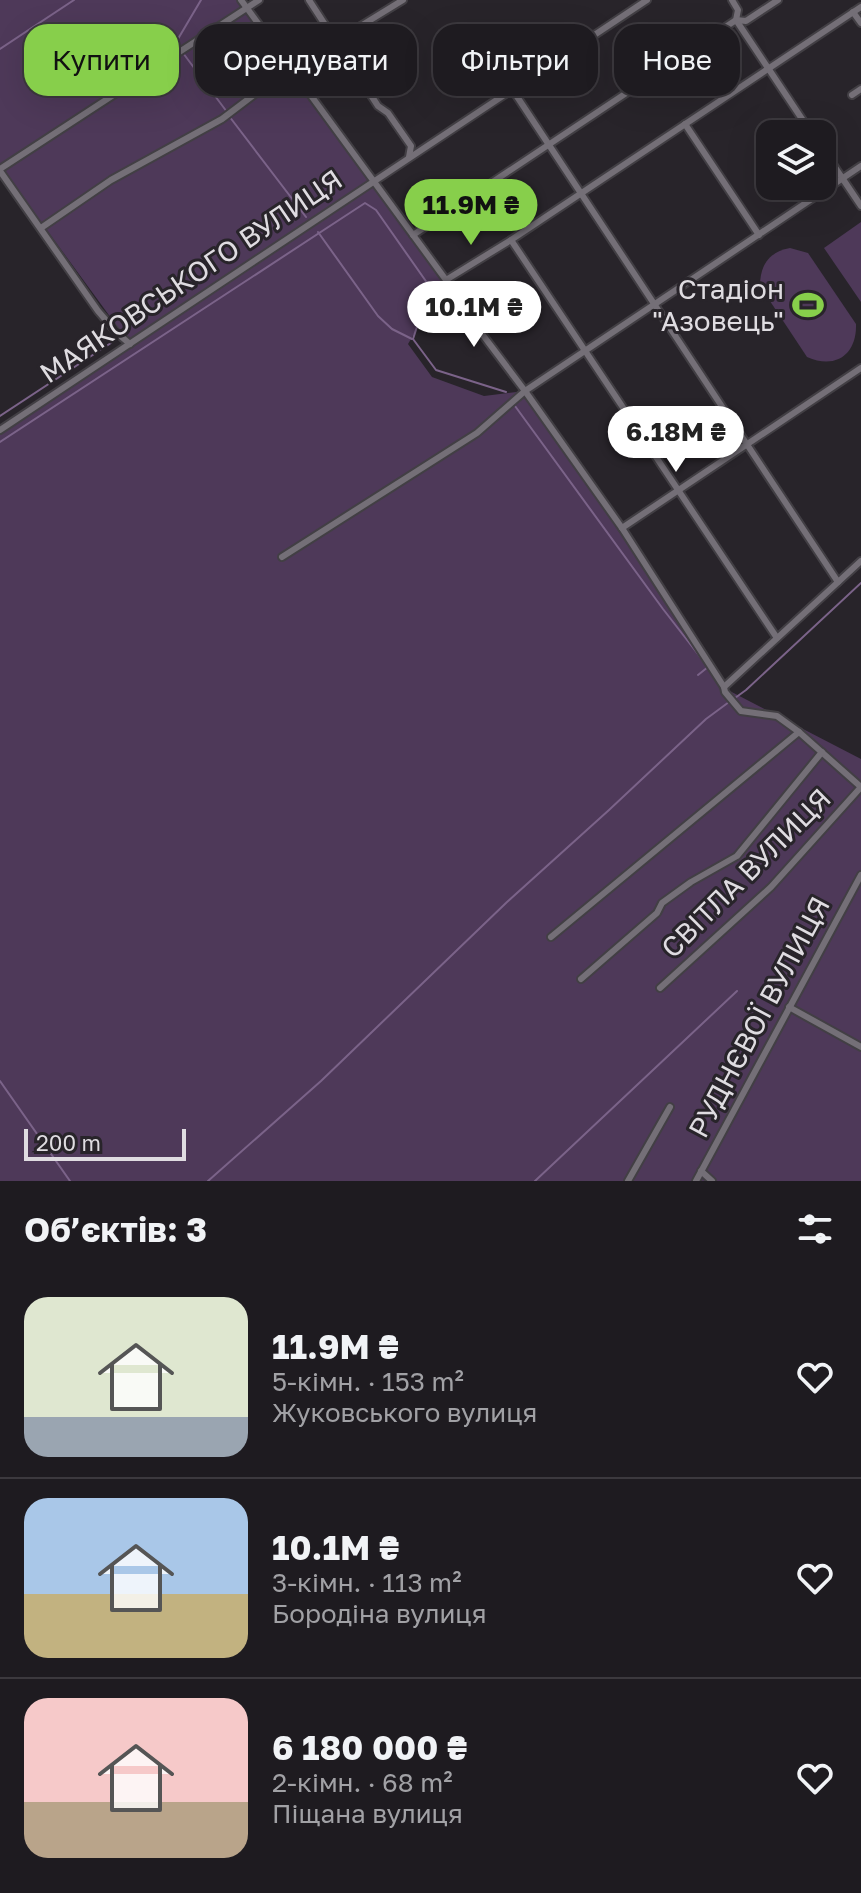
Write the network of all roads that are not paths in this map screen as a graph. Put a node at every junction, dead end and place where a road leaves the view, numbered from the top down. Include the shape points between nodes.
1 (259, 0) edge
2 (309, 0) edge
3 (403, 0) edge
4 (647, 0) edge
5 (732, 0) edge
6 (778, 0) edge
7 (244, 3) edge
8 (861, 7) edge
9 (853, 12) junction
10 (736, 20) junction
11 (861, 23) edge
12 (259, 24) edge
13 (325, 24) edge
14 (365, 24) edge
15 (598, 32) edge
16 (768, 68) junction
17 (861, 89) edge
18 (852, 95) dead end
19 (252, 96) edge
20 (312, 96) edge
21 (372, 96) edge
22 (501, 96) edge
23 (517, 96) edge
24 (803, 120) edge
25 (685, 124) junction
26 (549, 145) junction
27 (409, 157) junction
28 (861, 166) edge
29 (0, 170) edge
30 (836, 170) edge
31 (842, 179) junction
32 (373, 180) junction
33 (581, 193) junction
34 (861, 206) edge
35 (41, 228) junction
36 (413, 235) junction
37 (759, 235) junction
38 (511, 240) junction
39 (446, 280) junction
40 (654, 305) junction
41 (130, 344) junction
42 (586, 351) junction
43 (861, 368) edge
44 (525, 391) junction
45 (0, 430) edge
46 (747, 444) junction
47 (678, 490) junction
48 (622, 528) junction
49 (282, 557) dead end
50 (861, 561) edge
51 (838, 582) junction
52 (777, 638) junction
53 (725, 689) junction
54 (799, 732) junction
55 (822, 752) junction
56 (861, 787) edge
57 (861, 875) edge
58 (551, 937) dead end
59 (581, 979) dead end
60 (660, 988) dead end
61 (789, 1007) junction
62 (861, 1047) edge
63 (670, 1107) dead end
64 (701, 1171) junction
65 (628, 1181) edge
66 (696, 1181) edge
67 (712, 1181) edge

1 - 7 street
2 - 13 street
3 - 14 street
4 - 15 street, МАЯКОВСЬКОГО ВУЛИЦЯ
5 - 10 street
6 - 10 street via 746,21
7 - 12 street
7 - 29 street
8 - 9 street
9 - 11 street
9 - 16 street
10 - 16 street
10 - 26 street
16 - 24 street
16 - 25 street
17 - 18 street
19 - 35 street
20 - 32 street
21 - 27 street via 411,146
22 - 27 street, МАЯКОВСЬКОГО ВУЛИЦЯ
23 - 26 street
25 - 33 street
25 - 37 street
26 - 33 street
26 - 36 street
27 - 32 street, МАЯКОВСЬКОГО ВУЛИЦЯ
28 - 31 street
29 - 35 street
30 - 31 street
31 - 34 street
31 - 37 street
32 - 36 street
32 - 41 street, МАЯКОВСЬКОГО ВУЛИЦЯ
33 - 38 street
33 - 40 street
35 - 41 street via 98,311
36 - 39 street
37 - 40 street
38 - 39 street
38 - 42 street
39 - 44 street
40 - 42 street
40 - 46 street
41 - 45 street, МАЯКОВСЬКОГО ВУЛИЦЯ
42 - 44 street
42 - 47 street
43 - 46 street
44 - 48 street
44 - 49 street via 477,433
46 - 47 street
46 - 51 street
47 - 48 street
47 - 52 street
48 - 53 street
50 - 51 street
51 - 52 street
52 - 53 street
53 - 54 street via 741,711 777,716
54 - 55 street
54 - 58 street
55 - 56 street
55 - 59 street via 737,856 662,903
56 - 60 street, СВІТЛА ВУЛИЦЯ via 771,887
57 - 61 street, РУДНЄВОЇ ВУЛИЦЯ
61 - 62 street
61 - 64 street, РУДНЄВОЇ ВУЛИЦЯ
63 - 65 street
64 - 66 street, РУДНЄВОЇ ВУЛИЦЯ
64 - 67 street

